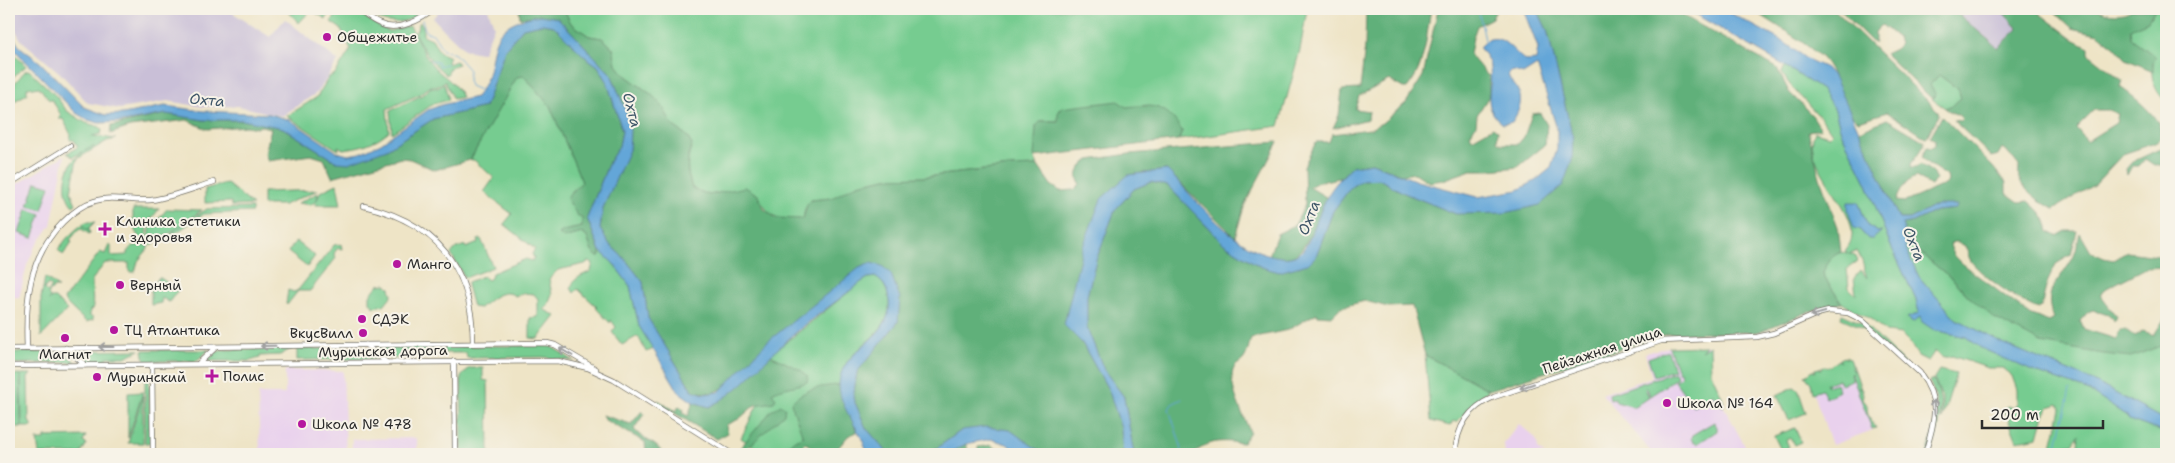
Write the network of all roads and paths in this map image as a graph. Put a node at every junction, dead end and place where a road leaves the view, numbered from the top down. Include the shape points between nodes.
1 (357, 9) edge
2 (434, 9) edge
3 (70, 146) dead end
4 (214, 182) dead end
5 (9, 184) edge
6 (364, 206) dead end
7 (473, 343) junction
8 (366, 345) junction
9 (216, 347) junction
10 (27, 348) junction
11 (65, 348) junction
12 (9, 349) edge
13 (454, 361) junction
14 (386, 362) junction
15 (152, 364) junction
16 (199, 364) junction
17 (9, 366) edge
18 (85, 366) junction
19 (601, 373) junction
20 (153, 454) edge
21 (455, 454) edge
22 (732, 454) edge
23 (1455, 454) edge
24 (1925, 454) edge

1 - 2 street via 386,26 400,26 426,16
3 - 5 street
4 - 10 street via 152,200 96,200 52,230 30,281
6 - 7 street via 412,224 447,254 464,282 472,311
7 - 8 street
19 -> 7 street via 551,344
8 -> 9 street
8 - 14 street
9 -> 11 street
9 - 16 street
10 - 11 street
10 - 12 street
11 - 18 street
13 - 14 street, Муринская дорога
13 - 19 street, Муринская дорога via 550,361
13 - 21 street
14 - 16 street, Муринская дорога
15 - 16 street, Муринская дорога
15 - 18 street, Муринская дорога
15 - 20 street
17 - 18 street, Муринская дорога
19 - 22 street, Муринская дорога
24 -> 23 street, Пейзажная улица via 1935,415 1933,396 1927,382 1862,320 1848,313 1829,311 1757,337 1654,343 1494,397 1478,405 1465,418 1458,431

